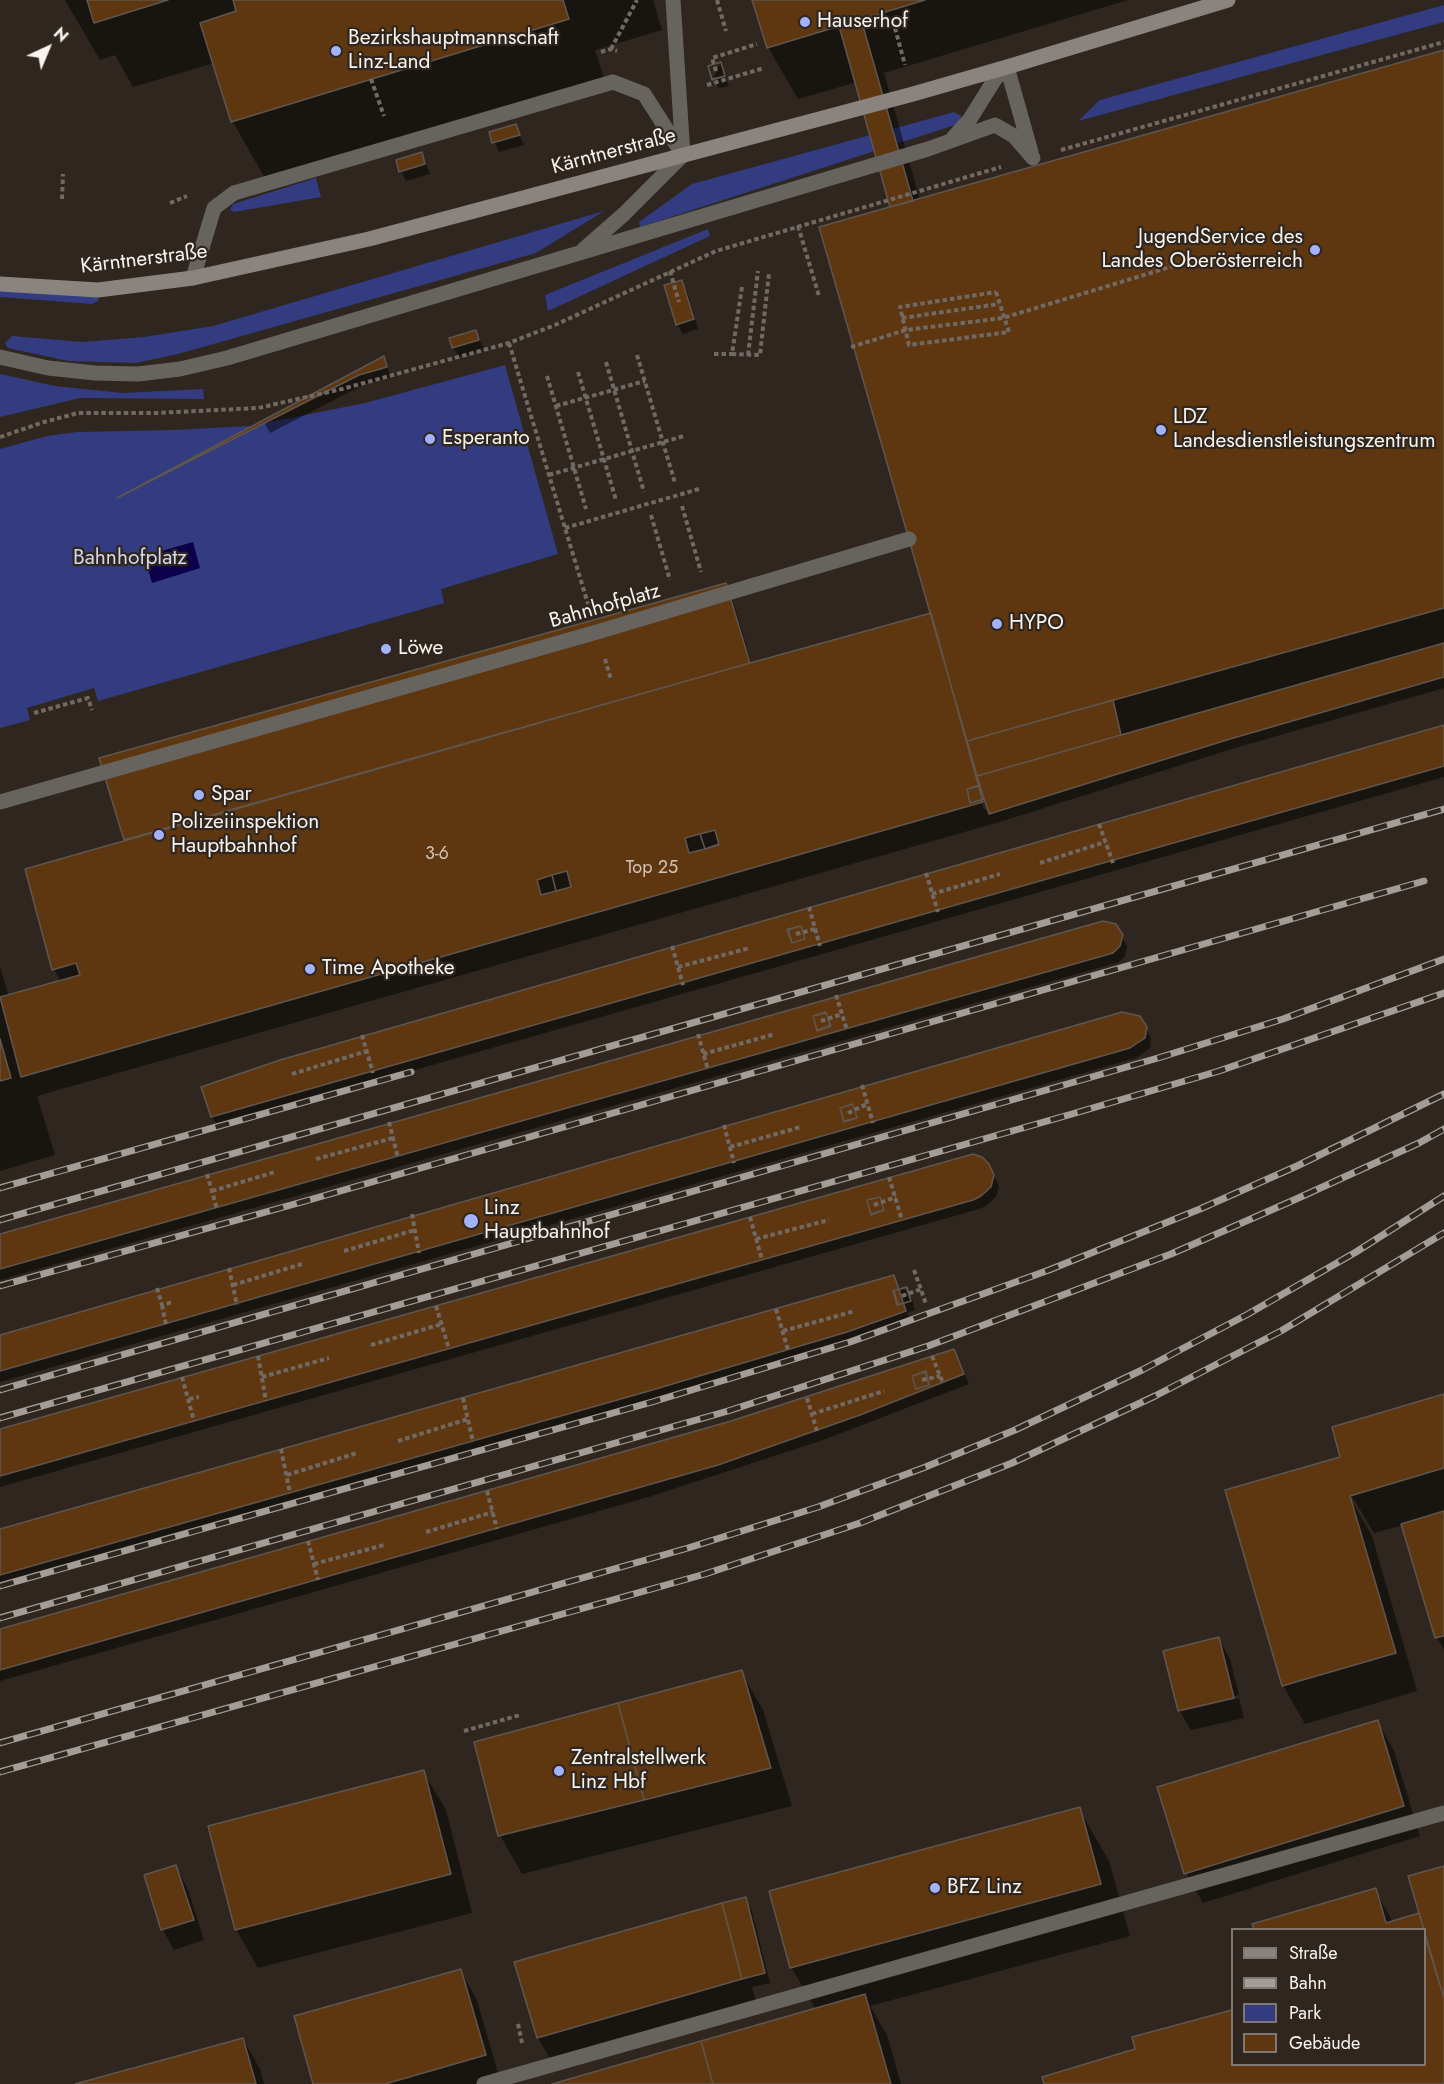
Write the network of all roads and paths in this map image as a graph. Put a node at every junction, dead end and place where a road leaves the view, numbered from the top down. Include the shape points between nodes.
1 (637, 0) edge
2 (673, 0) edge
3 (717, 0) edge
4 (1228, 0) edge
5 (726, 31) dead end
6 (1444, 42) edge
7 (757, 44) dead end
8 (611, 49) dead end
9 (1007, 67) junction
10 (764, 68) dead end
11 (716, 71) dead end
12 (678, 75) junction
13 (371, 80) dead end
14 (384, 116) dead end
15 (951, 140) junction
16 (683, 155) junction
17 (1033, 158) junction
18 (63, 174) dead end
19 (62, 199) dead end
20 (798, 226) junction
21 (578, 254) junction
22 (1180, 264) dead end
23 (669, 271) junction
24 (758, 271) dead end
25 (769, 273) dead end
26 (193, 278) junction
27 (0, 284) edge
28 (742, 287) dead end
29 (819, 296) dead end
30 (679, 302) dead end
31 (999, 304) junction
32 (902, 318) junction
33 (1003, 318) junction
34 (906, 330) junction
35 (509, 343) junction
36 (851, 347) dead end
37 (714, 354) dead end
38 (732, 354) junction
39 (638, 355) dead end
40 (748, 355) junction
41 (0, 357) edge
42 (606, 362) dead end
43 (578, 372) dead end
44 (547, 376) dead end
45 (645, 381) junction
46 (614, 390) junction
47 (587, 398) junction
48 (556, 406) junction
49 (684, 436) dead end
50 (0, 437) edge
51 (663, 442) junction
52 (632, 451) junction
53 (604, 459) junction
54 (574, 468) junction
55 (549, 475) junction
56 (675, 483) dead end
57 (699, 489) dead end
58 (644, 492) dead end
59 (616, 500) dead end
60 (682, 506) dead end
61 (586, 509) dead end
62 (651, 516) dead end
63 (565, 528) junction
64 (909, 539) dead end
65 (701, 572) dead end
66 (670, 581) dead end
67 (597, 632) junction
68 (92, 710) dead end
69 (34, 713) dead end
70 (0, 802) edge
71 (1099, 824) dead end
72 (1105, 842) junction
73 (1040, 862) dead end
74 (1113, 863) dead end
75 (926, 873) dead end
76 (1000, 874) dead end
77 (932, 894) junction
78 (809, 907) dead end
79 (938, 912) dead end
80 (815, 929) junction
81 (796, 934) dead end
82 (672, 946) dead end
83 (820, 946) dead end
84 (750, 948) dead end
85 (678, 967) junction
86 (683, 985) dead end
87 (836, 994) dead end
88 (842, 1014) junction
89 (821, 1021) dead end
90 (847, 1030) dead end
91 (698, 1034) dead end
92 (775, 1034) dead end
93 (362, 1035) dead end
94 (367, 1051) junction
95 (703, 1054) junction
96 (708, 1070) dead end
97 (373, 1073) dead end
98 (292, 1074) dead end
99 (862, 1085) dead end
100 (867, 1104) junction
101 (848, 1113) dead end
102 (390, 1122) dead end
103 (873, 1123) dead end
104 (723, 1125) dead end
105 (801, 1127) dead end
106 (393, 1138) junction
107 (730, 1147) junction
108 (398, 1158) dead end
109 (316, 1159) dead end
110 (734, 1163) dead end
111 (275, 1172) dead end
112 (207, 1174) dead end
113 (889, 1177) dead end
114 (212, 1191) junction
115 (896, 1197) junction
116 (874, 1206) dead end
117 (217, 1209) dead end
118 (412, 1214) dead end
119 (750, 1217) dead end
120 (829, 1220) dead end
121 (902, 1220) dead end
122 (415, 1230) junction
123 (756, 1239) junction
124 (344, 1251) dead end
125 (419, 1253) dead end
126 (762, 1260) dead end
127 (302, 1264) dead end
128 (229, 1268) dead end
129 (914, 1270) dead end
130 (233, 1285) junction
131 (157, 1288) dead end
132 (921, 1289) junction
133 (902, 1296) dead end
134 (172, 1302) dead end
135 (926, 1304) dead end
136 (162, 1305) junction
137 (237, 1305) dead end
138 (436, 1306) dead end
139 (776, 1309) dead end
140 (855, 1311) dead end
141 (442, 1324) junction
142 (166, 1325) dead end
143 (783, 1331) junction
144 (371, 1345) dead end
145 (449, 1349) dead end
146 (788, 1350) dead end
147 (258, 1356) dead end
148 (932, 1356) dead end
149 (329, 1358) dead end
150 (940, 1376) junction
151 (182, 1377) dead end
152 (262, 1377) junction
153 (922, 1380) dead end
154 (943, 1383) dead end
155 (884, 1391) dead end
156 (199, 1397) dead end
157 (463, 1398) dead end
158 (807, 1398) dead end
159 (189, 1399) junction
160 (266, 1401) dead end
161 (812, 1414) junction
162 (468, 1419) junction
163 (194, 1421) dead end
164 (817, 1431) dead end
165 (399, 1441) dead end
166 (473, 1442) dead end
167 (281, 1449) dead end
168 (357, 1453) dead end
169 (287, 1475) junction
170 (487, 1491) dead end
171 (290, 1493) dead end
172 (493, 1512) junction
173 (497, 1529) dead end
174 (426, 1532) dead end
175 (308, 1541) dead end
176 (384, 1545) dead end
177 (314, 1564) junction
178 (318, 1580) dead end
179 (520, 1715) dead end
180 (464, 1731) dead end
181 (1444, 1813) edge
182 (484, 2084) edge

1 - 8 path
2 - 12 street
3 - 5 path
4 - 9 main road, Kärntnerstraße
6 - 17 path
7 - 11 path via 712,58
9 - 15 street
9 - 16 main road, Kärntnerstraße
9 - 17 street
10 - 12 path via 705,86
12 - 16 street
13 - 14 path
15 - 17 street via 995,125 1014,136
15 - 21 street
16 - 21 street
16 - 26 main road, Kärntnerstraße via 369,239
16 - 26 street via 644,94 613,82 234,193 214,208
17 - 20 path
18 - 19 path
20 - 23 path via 716,251
20 - 29 path
21 - 41 street via 180,369 138,374 95,373
22 - 33 path
23 - 30 path
23 - 35 path via 555,326
24 - 40 path
25 - 40 path via 760,356
26 - 27 main road, Kärntnerstraße via 98,290
28 - 38 path
31 - 32 path
31 - 32 path via 996,292 900,307
31 - 33 path
32 - 34 path
33 - 34 path
33 - 34 path via 1009,332 909,345
34 - 36 path
35 - 50 path via 258,408 78,413
35 - 55 path
37 - 38 path
38 - 40 path
39 - 45 path
42 - 46 path
43 - 47 path
44 - 48 path
45 - 46 path
45 - 51 path
46 - 47 path
46 - 52 path
47 - 48 path
47 - 53 path
48 - 54 path
49 - 51 path
51 - 52 path
51 - 56 path
52 - 53 path
52 - 58 path
53 - 54 path
53 - 59 path
54 - 55 path
54 - 61 path
55 - 63 path
57 - 63 path
60 - 65 path
62 - 66 path
63 - 67 path
64 - 67 street, Bahnhofplatz
67 - 70 street, Bahnhofplatz
68 - 69 path via 88,698
71 - 72 path
72 - 73 path
72 - 74 path
75 - 77 path
76 - 77 path
77 - 79 path
78 - 80 path
80 - 81 path
80 - 83 path
82 - 85 path
84 - 85 path
85 - 86 path
87 - 88 path
88 - 89 path
88 - 90 path
91 - 95 path
92 - 95 path
93 - 94 path
94 - 97 path
94 - 98 path
95 - 96 path
99 - 100 path
100 - 101 path
100 - 103 path
102 - 106 path
104 - 107 path
105 - 107 path
106 - 108 path
106 - 109 path
107 - 110 path
111 - 114 path
112 - 114 path
113 - 115 path
114 - 117 path
115 - 116 path
115 - 121 path
118 - 122 path
119 - 123 path
120 - 123 path
122 - 124 path
122 - 125 path
123 - 126 path
127 - 130 path
128 - 130 path
129 - 132 path
130 - 137 path
131 - 136 path
132 - 133 path
132 - 135 path
134 - 136 path
136 - 142 path
138 - 141 path
139 - 143 path
140 - 143 path
141 - 144 path
141 - 145 path
143 - 146 path
147 - 152 path
148 - 150 path
149 - 152 path
150 - 153 path
150 - 154 path
151 - 159 path
152 - 160 path
155 - 161 path
156 - 159 path
157 - 162 path
158 - 161 path
159 - 163 path
161 - 164 path
162 - 165 path
162 - 166 path
167 - 169 path
168 - 169 path
169 - 171 path
170 - 172 path
172 - 173 path
172 - 174 path
175 - 177 path
176 - 177 path
177 - 178 path
179 - 180 path
181 - 182 street

